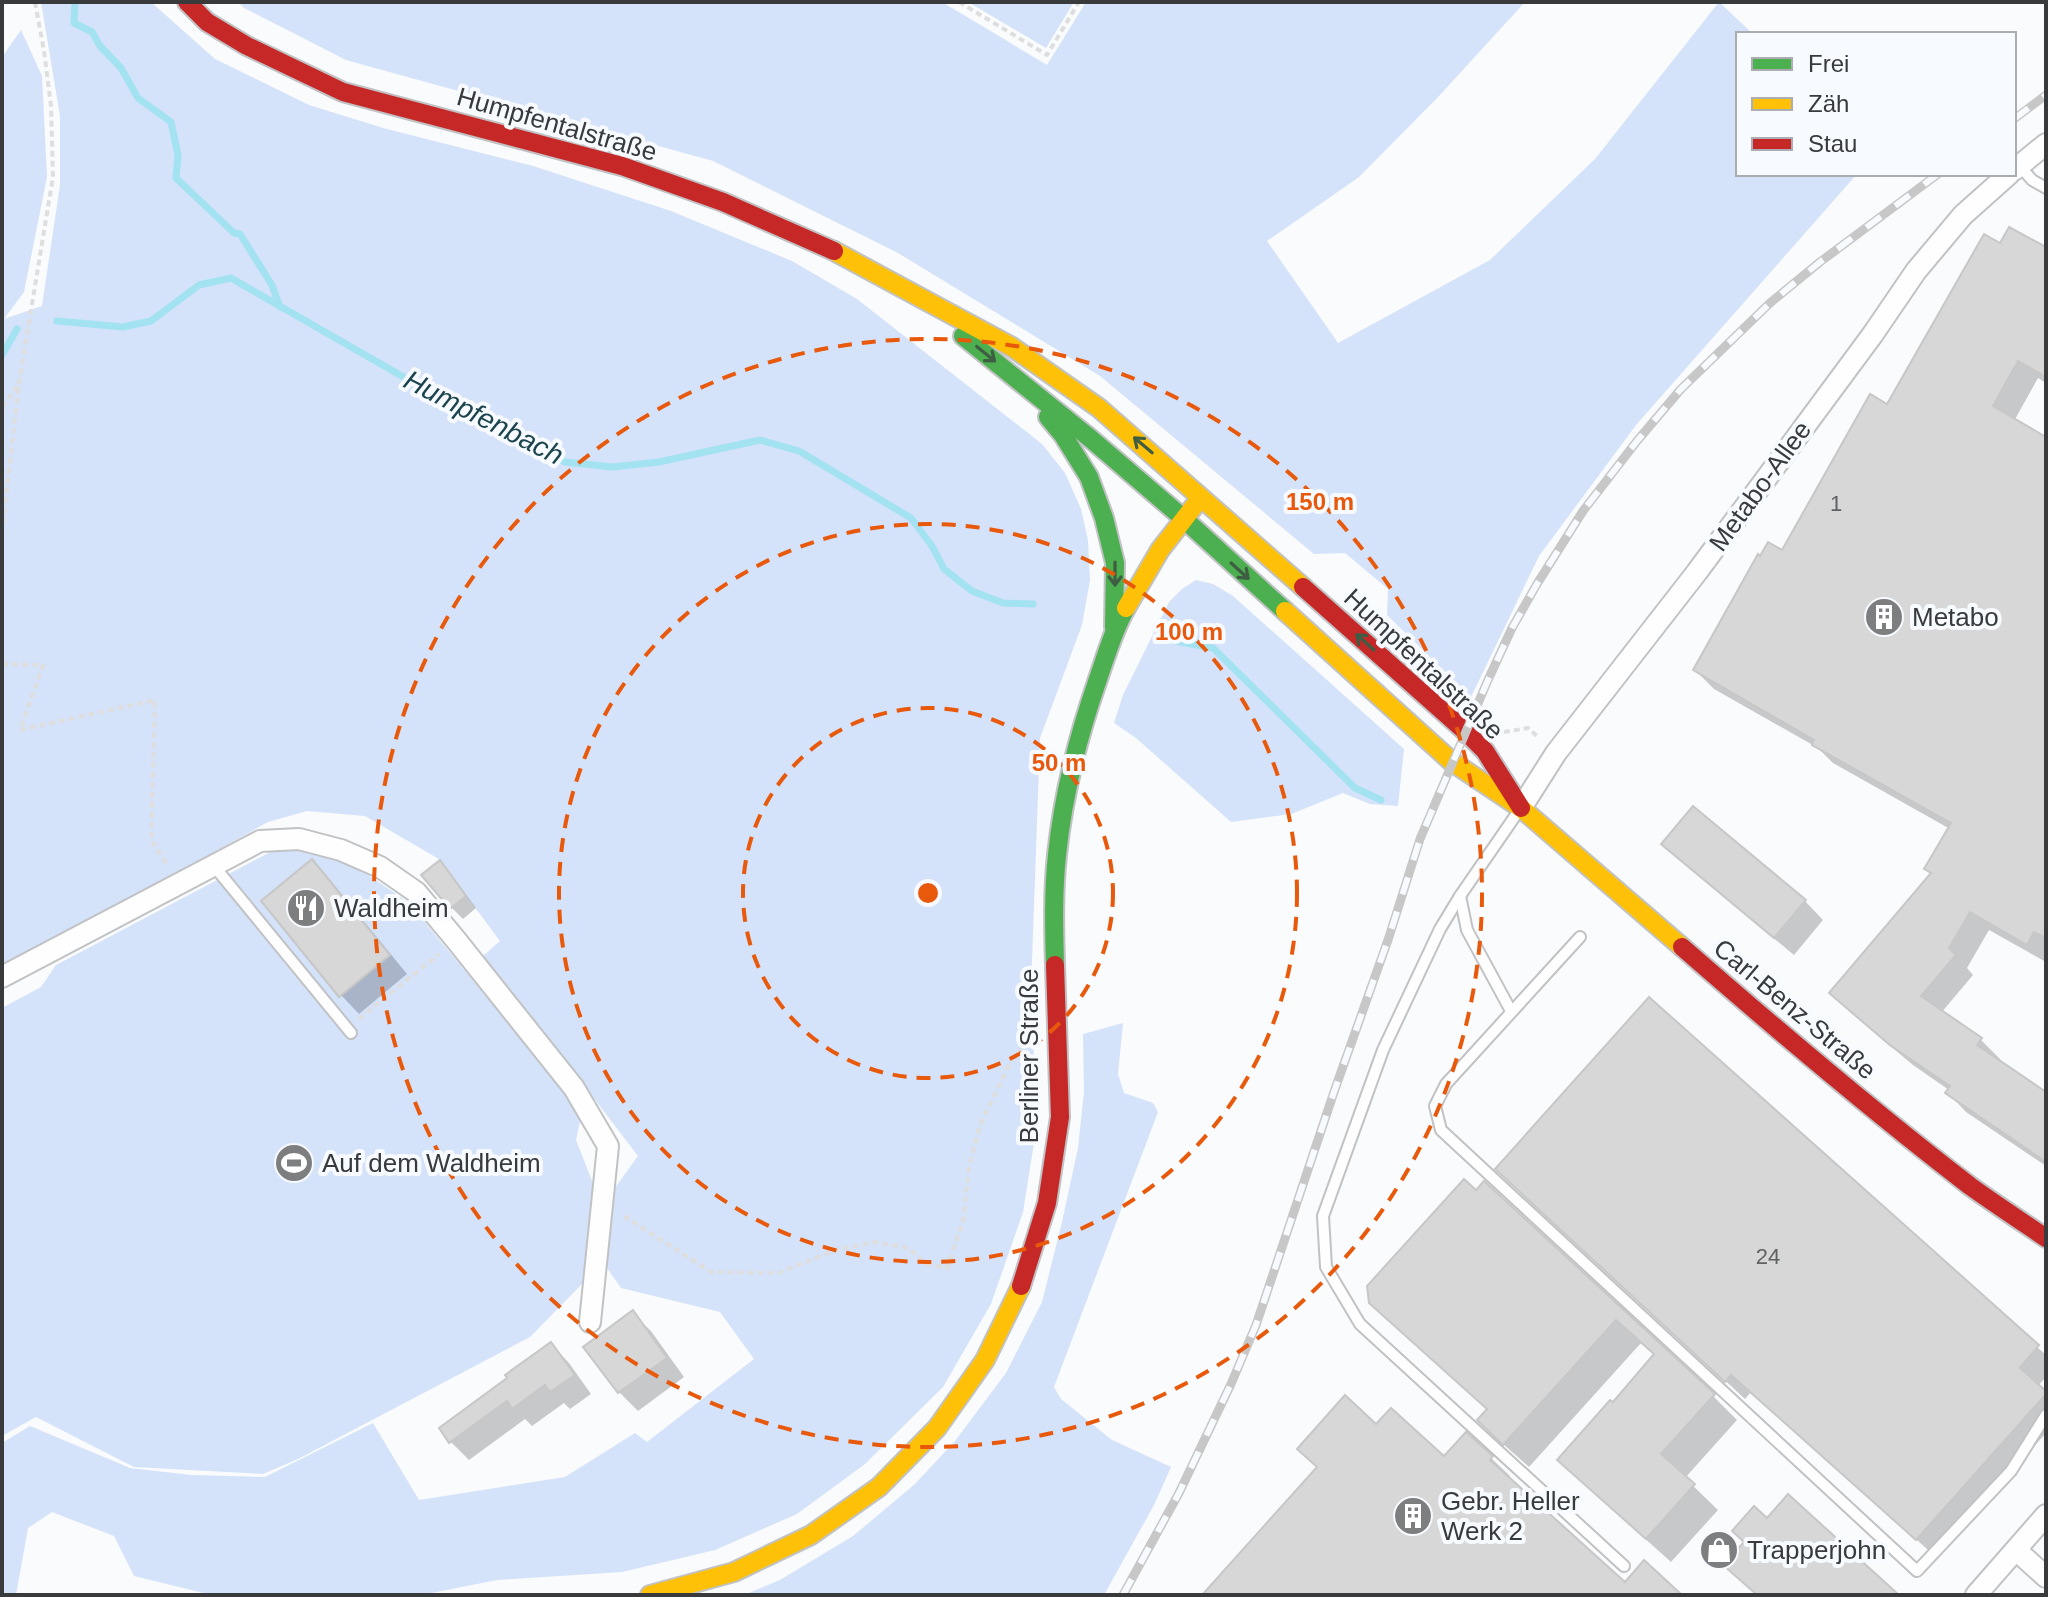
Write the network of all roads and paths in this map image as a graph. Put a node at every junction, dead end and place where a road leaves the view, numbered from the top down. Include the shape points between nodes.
1 (35, 2) edge
2 (187, 2) edge
3 (959, 2) edge
4 (1079, 2) edge
5 (2046, 144) edge
6 (2016, 168) edge
7 (2016, 171) edge
8 (2007, 176) edge
9 (2046, 188) edge
10 (916, 297) junction
11 (1013, 376) junction
12 (19, 383) junction
13 (2, 407) edge
14 (1202, 496) junction
15 (1183, 518) junction
16 (2, 533) edge
17 (1114, 631) junction
18 (2, 664) edge
19 (1497, 734) dead end
20 (1556, 753) junction
21 (1521, 808) junction
22 (214, 866) junction
23 (179, 885) junction
24 (1460, 896) junction
25 (1580, 937) dead end
26 (456, 940) junction
27 (2, 977) edge
28 (1511, 1011) junction
29 (350, 1030) joint
30 (1029, 1043) dead end
31 (602, 1202) junction
32 (2046, 1238) edge
33 (590, 1322) dead end
34 (2046, 1415) edge
35 (2046, 1515) edge
36 (2016, 1550) junction
37 (1624, 1566) dead end
38 (2046, 1577) edge
39 (650, 1595) edge
40 (1976, 1595) edge

1 - 12 path via 51,106 53,177
2 - 10 street, Humpfentalstraße via 207,22 247,46 343,92 622,166 723,202 846,257
3 - 4 path via 1047,55
5 - 6 street, Metabo-Allee
7 - 9 lane
8 - 20 street, Metabo-Allee via 1963,215 1916,271 1706,560
10 -> 11 street, Humpfentalstraße
14 -> 10 street, Humpfentalstraße via 1099,408 1012,347
11 - 15 street, Humpfentalstraße
11 -> 17 street via 1063,435 1089,477 1115,563
12 - 13 path
12 - 16 path
14 - 15 street, Berliner Straße
21 -> 14 street, Humpfentalstraße via 1485,751 1465,731
15 - 17 street, Berliner Straße via 1154,557
15 -> 21 street, Humpfentalstraße via 1451,761
17 - 39 street, Berliner Straße via 1083,724 1056,852 1060,1116 1047,1207 994,1344 965,1393 915,1452 858,1504 770,1557 708,1582
18 - 23 path via 43,665 20,730 155,700 151,840
19 - 20 path via 1528,728
20 - 21 street, Metabo-Allee
21 - 24 lane
21 - 32 street, Carl-Benz-Straße via 1807,1056 1973,1188
22 - 23 street
22 - 26 street via 260,841 299,839 341,850 380,867 416,892
22 - 29 lane
23 - 27 street
24 - 28 lane via 1467,930
24 - 37 lane via 1383,1050 1323,1216 1326,1267 1360,1324
25 - 28 lane
26 - 29 path
26 - 31 street via 574,1088 608,1146
28 - 34 lane via 1446,1084 1435,1106 1441,1130 1917,1571 2011,1471
30 - 31 path via 1013,1057 980,1125 963,1221 947,1268 926,1264 908,1248 875,1242 836,1250 778,1273 711,1272
31 - 33 street
35 - 36 street
36 - 38 street
36 - 40 street

